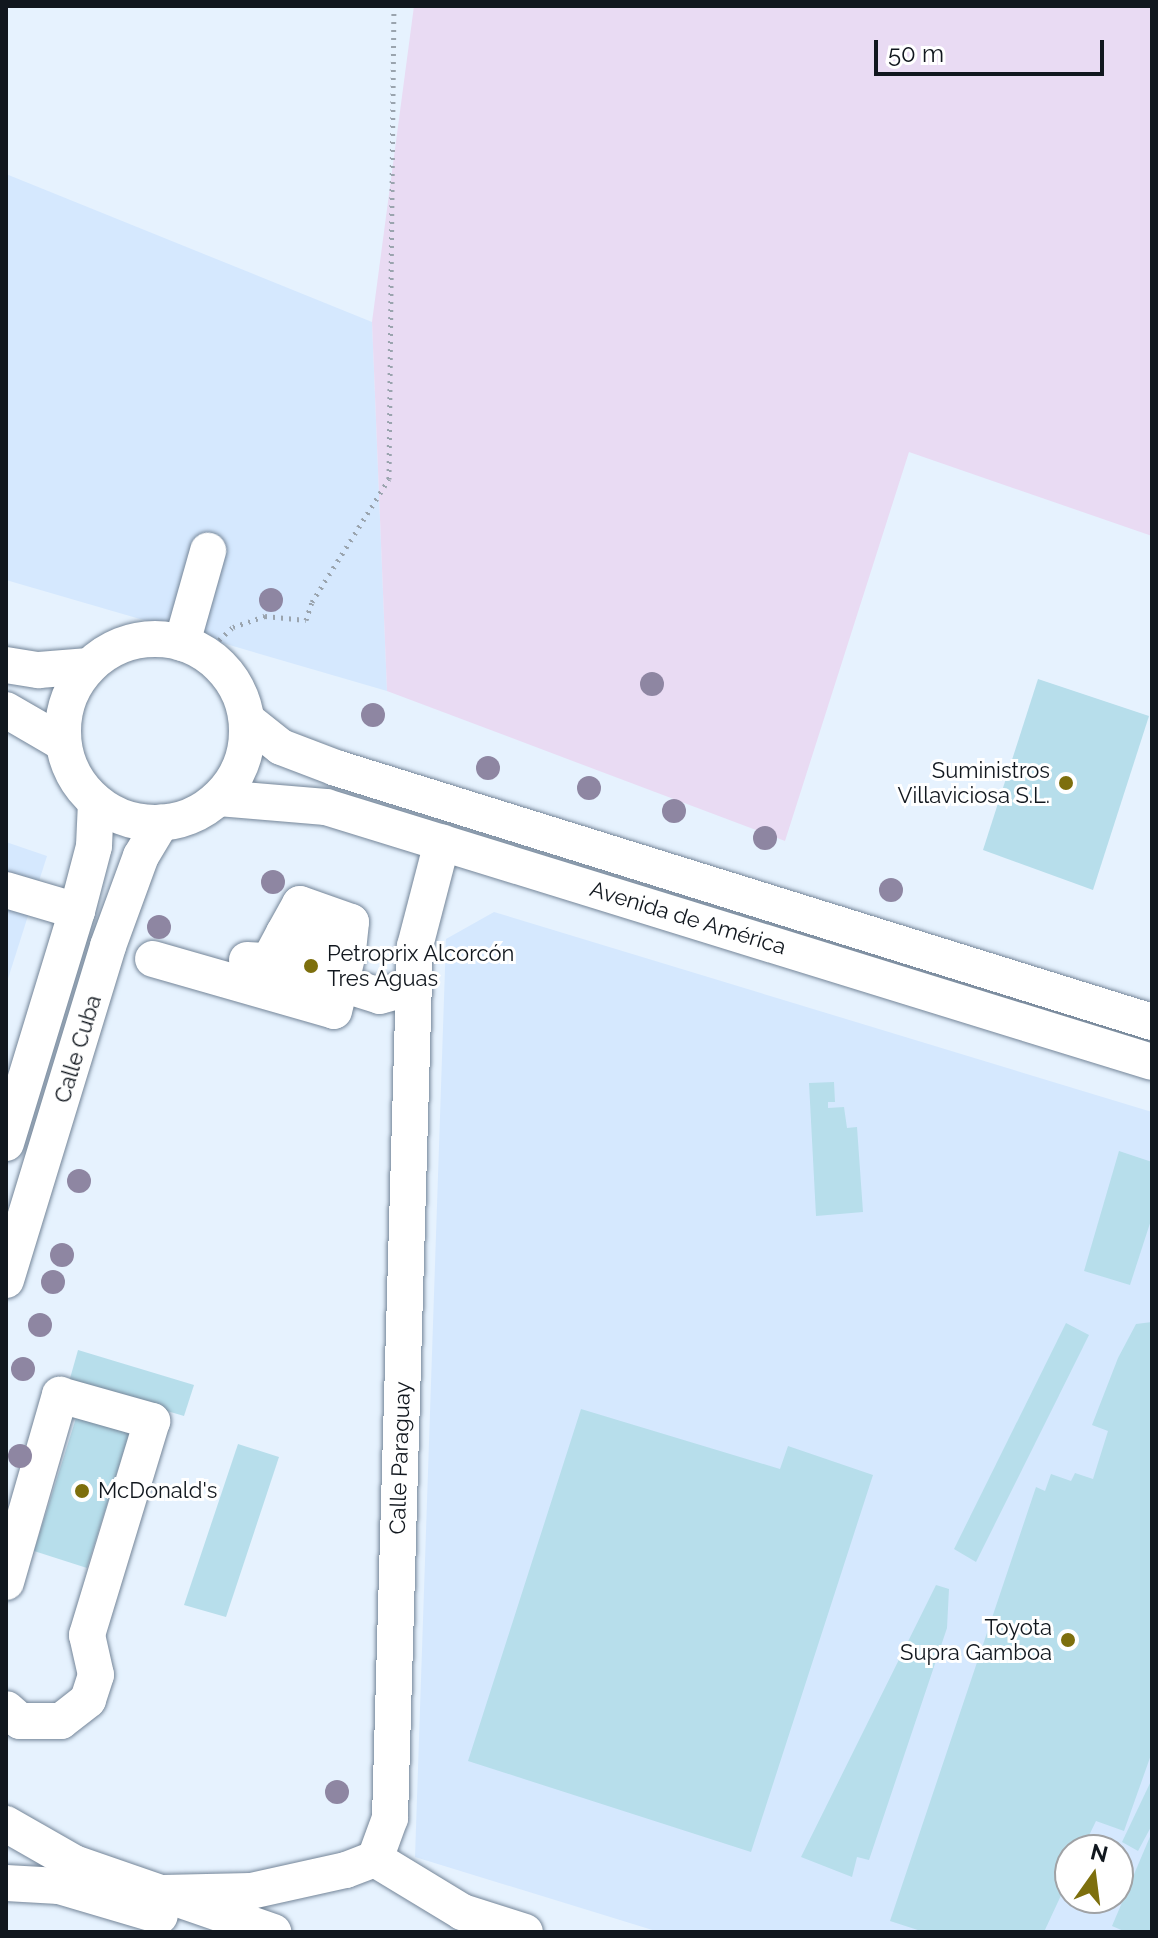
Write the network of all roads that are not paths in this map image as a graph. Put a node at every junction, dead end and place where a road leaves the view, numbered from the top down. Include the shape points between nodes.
1 (208, 551) dead end
2 (193, 648) junction
3 (6, 665) edge
4 (89, 666) junction
5 (6, 710) edge
6 (247, 720) junction
7 (63, 743) junction
8 (219, 798) junction
9 (96, 802) junction
10 (161, 823) junction
11 (442, 842) junction
12 (6, 890) edge
13 (77, 911) junction
14 (108, 946) junction
15 (277, 947) junction
16 (153, 959) junction
17 (346, 968) junction
18 (414, 986) junction
19 (1152, 1022) edge
20 (40, 1035) junction
21 (6, 1052) edge
22 (1152, 1062) edge
23 (6, 1143) edge
24 (6, 1280) edge
25 (6, 1582) edge
26 (6, 1709) edge
27 (6, 1824) edge
28 (375, 1859) junction
29 (6, 1883) edge
30 (163, 1893) junction
31 (123, 1905) junction
32 (154, 1932) edge
33 (213, 1932) edge
34 (273, 1932) edge
35 (525, 1932) edge

1 - 2 street
2 - 4 street via 157,638 132,641
2 - 6 street via 225,671 240,694
3 - 4 street via 39,670
4 - 7 street via 73,688 64,715
5 - 7 street
6 - 8 street via 246,749 236,776
6 - 19 street, Avenida de América via 281,747 336,768
7 - 9 street via 80,785
8 - 10 street via 192,816
8 - 11 street, Avenida de América via 326,807
9 - 10 street via 126,818
9 - 13 street, Calle Cuba via 94,846
10 - 14 street, Calle Cuba via 141,856
11 - 18 street, Calle Paraguay via 415,946
11 - 22 street, Avenida de América
12 - 13 street
13 - 20 street, Calle Cuba
14 - 16 street
14 - 24 street, Calle Cuba
15 - 16 street
15 - 17 street
15 - 17 street via 300,904 351,922
16 - 17 street via 334,1011
17 - 18 street via 380,996
18 - 28 street, Calle Paraguay via 390,1818
20 - 21 street
20 - 23 street, Calle Cuba
25 - 26 street via 60,1395 152,1421 87,1635 95,1686 78,1711 61,1721 20,1721
27 - 30 street via 74,1863
28 - 30 street via 321,1878 251,1891
28 - 35 street via 462,1912
29 - 31 street via 59,1886
30 - 34 street
31 - 32 street
31 - 33 street

